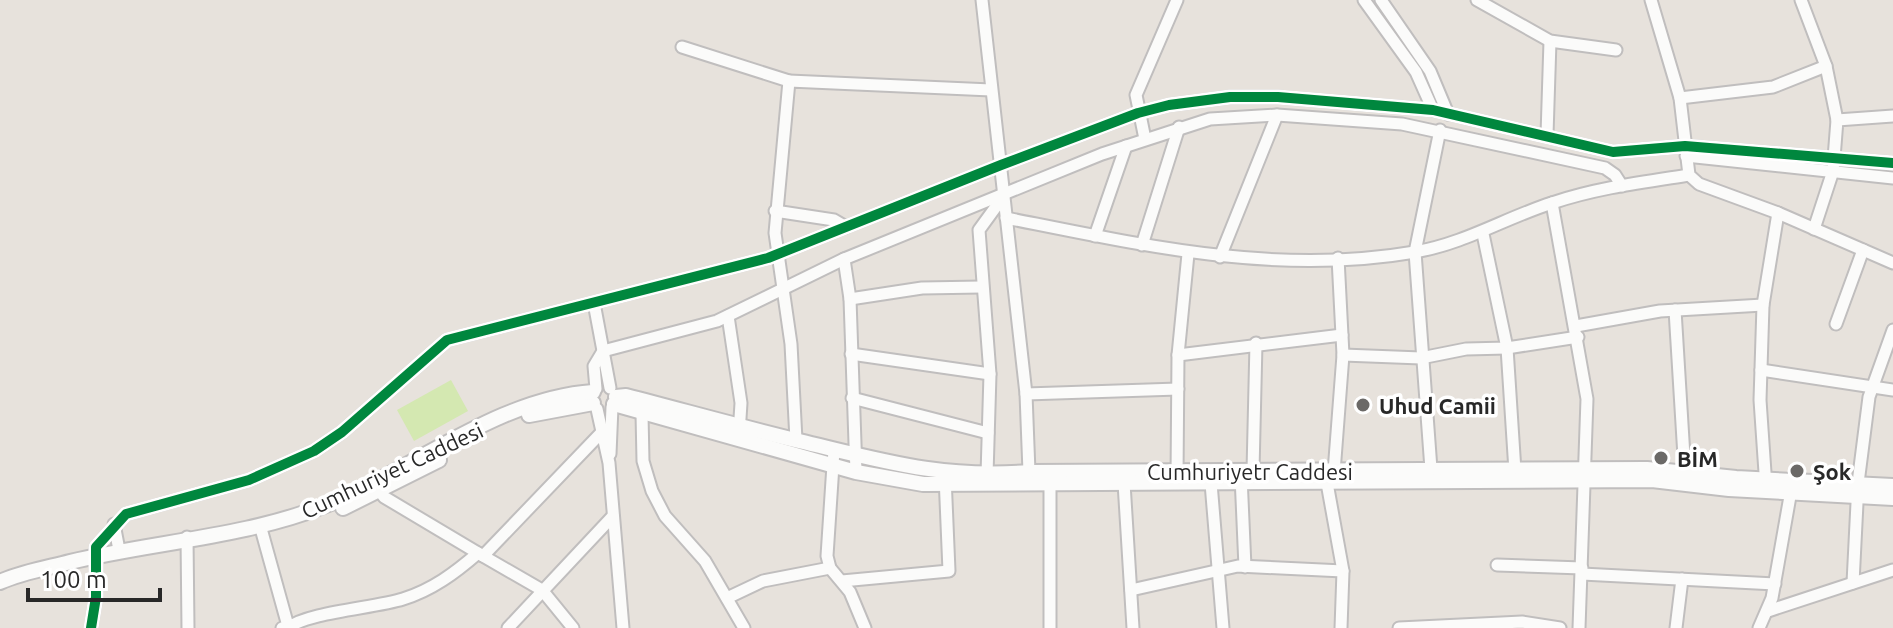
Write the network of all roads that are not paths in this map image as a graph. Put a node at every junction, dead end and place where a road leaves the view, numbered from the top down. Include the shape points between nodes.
1 (982, 0) edge
2 (1177, 0) edge
3 (1364, 0) edge
4 (1381, 0) edge
5 (1477, 0) edge
6 (1651, 0) edge
7 (1801, 0) edge
8 (1550, 41) junction
9 (682, 47) dead end
10 (1616, 50) dead end
11 (1826, 66) junction
12 (789, 81) junction
13 (991, 90) junction
14 (1680, 98) junction
15 (1433, 110) junction
16 (1138, 113) junction
17 (1448, 114) junction
18 (1277, 115) junction
19 (1893, 116) edge
20 (1837, 120) junction
21 (1179, 127) junction
22 (1440, 130) junction
23 (1547, 135) junction
24 (1145, 139) junction
25 (1126, 146) junction
26 (1685, 151) junction
27 (1835, 157) junction
28 (1893, 163) edge
29 (1001, 165) junction
30 (1833, 171) junction
31 (1689, 175) junction
32 (1893, 178) edge
33 (1622, 186) junction
34 (1004, 196) junction
35 (1552, 203) junction
36 (775, 211) junction
37 (1778, 213) junction
38 (1006, 218) junction
39 (846, 227) junction
40 (1814, 229) junction
41 (1483, 234) junction
42 (1095, 236) junction
43 (1142, 245) junction
44 (1863, 250) junction
45 (1415, 252) junction
46 (778, 254) junction
47 (1188, 254) junction
48 (1220, 257) junction
49 (1338, 258) junction
50 (844, 259) junction
51 (1893, 263) edge
52 (981, 287) junction
53 (785, 290) junction
54 (850, 299) junction
55 (594, 303) junction
56 (1763, 305) junction
57 (1675, 310) junction
58 (728, 316) junction
59 (1836, 324) dead end
60 (1893, 330) edge
61 (1577, 331) junction
62 (1342, 335) junction
63 (1256, 343) junction
64 (1507, 348) junction
65 (603, 351) junction
66 (851, 354) junction
67 (1178, 355) junction
68 (1343, 355) junction
69 (1421, 358) junction
70 (1761, 370) junction
71 (990, 374) junction
72 (1872, 387) junction
73 (1178, 389) junction
74 (1893, 390) edge
75 (1026, 394) junction
76 (595, 398) junction
77 (852, 398) junction
78 (613, 399) junction
79 (642, 414) junction
80 (601, 433) junction
81 (988, 433) junction
82 (739, 434) junction
83 (796, 440) junction
84 (834, 450) junction
85 (609, 463) junction
86 (856, 464) junction
87 (833, 466) junction
88 (1431, 469) junction
89 (1515, 471) junction
90 (1029, 472) junction
91 (1685, 473) junction
92 (987, 475) junction
93 (1245, 475) junction
94 (1587, 476) junction
95 (1177, 477) junction
96 (946, 478) junction
97 (1050, 478) junction
98 (1331, 478) junction
99 (1124, 483) junction
100 (1211, 483) junction
101 (1766, 486) junction
102 (1893, 486) edge
103 (376, 487) junction
104 (1792, 487) junction
105 (1858, 490) junction
106 (1893, 498) edge
107 (613, 516) junction
108 (114, 524) junction
109 (261, 529) junction
110 (187, 542) junction
111 (119, 550) junction
112 (481, 555) junction
113 (96, 560) junction
114 (1497, 565) dead end
115 (1245, 567) junction
116 (830, 568) junction
117 (1220, 569) junction
118 (1893, 570) edge
119 (1343, 571) junction
120 (1582, 571) junction
121 (1682, 579) junction
122 (842, 581) junction
123 (1853, 583) junction
124 (1775, 584) junction
125 (0, 585) edge
126 (542, 590) junction
127 (1131, 590) junction
128 (727, 598) junction
129 (1765, 621) edge
130 (286, 627) edge
131 (91, 628) edge
132 (188, 628) edge
133 (508, 628) edge
134 (573, 628) edge
135 (623, 628) edge
136 (744, 628) edge
137 (865, 628) edge
138 (1050, 628) edge
139 (1133, 628) edge
140 (1223, 628) edge
141 (1341, 628) edge
142 (1399, 628) edge
143 (1560, 628) edge
144 (1579, 628) edge
145 (1676, 628) edge

1 - 13 street
2 - 16 street via 1136,95
3 - 15 street via 1416,72
4 - 17 street via 1430,71
5 - 8 street
6 - 14 street
7 - 11 street
8 - 10 street
8 - 23 street
9 - 12 street
11 - 14 street via 1773,87
11 - 20 street
12 - 13 street
12 - 36 street
13 - 29 street
14 - 26 street
15 - 16 street via 1251,96
15 - 17 street
16 - 24 street
16 - 29 street
17 - 23 street
18 - 21 street via 1219,117
18 - 22 street
18 - 48 street
19 - 20 street
20 - 27 street
21 - 24 street
21 - 43 street
22 - 33 street via 1605,168
22 - 45 street
23 - 26 street via 1624,153
24 - 25 street
25 - 34 street
25 - 42 street
26 - 27 street
26 - 30 street
26 - 31 street
27 - 28 street
27 - 30 street
29 - 34 street
29 - 39 street
30 - 32 street
30 - 40 street
31 - 33 street
31 - 37 street via 1699,184
33 - 35 street
34 - 38 street
34 - 50 street
34 - 52 street via 979,230
35 - 41 street
35 - 61 street
36 - 39 street via 834,220
36 - 46 street
37 - 40 street
37 - 56 street
38 - 42 street
38 - 75 street
39 - 46 street
40 - 44 street
41 - 45 street
41 - 64 street
42 - 43 street
43 - 47 street
44 - 51 street
44 - 59 street
45 - 49 street
45 - 69 street
46 - 53 street
46 - 55 street
47 - 48 street
47 - 67 street
48 - 49 street via 1286,262
49 - 62 street
50 - 53 street
50 - 54 street
52 - 54 street via 922,288
52 - 71 street
53 - 58 street
53 - 83 street
54 - 66 street
55 - 65 street
55 - 108 street via 447,340 314,451 249,480 126,514
56 - 57 street
56 - 70 street
57 - 61 street
57 - 91 street
58 - 65 street
58 - 82 street
60 - 72 street
61 - 64 street
61 - 94 street via 1587,399
62 - 63 street
62 - 68 street
63 - 67 street
63 - 93 street
64 - 69 street
64 - 89 street
65 - 76 street via 594,366
65 - 78 street
66 - 71 street
66 - 77 street
67 - 73 street
68 - 69 street
68 - 98 street
69 - 88 street
70 - 72 street
70 - 101 street
71 - 81 street
72 - 74 street
72 - 105 street
73 - 75 street
73 - 95 street
75 - 90 street
76 - 78 street
76 - 78 street
76 - 80 street
76 - 103 main road, Cumhuriyet Caddesi via 517,419
77 - 81 street
77 - 86 street
78 - 79 main road
78 - 82 main road via 639,399
78 - 85 street
79 - 82 main road
79 - 128 street via 643,461 652,491
80 - 85 street
80 - 112 street
81 - 92 street
82 - 83 main road
82 - 87 main road
83 - 84 main road
84 - 86 main road
84 - 87 street
85 - 107 street
86 - 87 main road
86 - 96 main road via 923,484
87 - 116 street via 826,549
88 - 89 main road, Cumhuriyetr Caddesi
88 - 98 main road, Cumhuriyetr Caddesi
89 - 94 main road, Cumhuriyetr Caddesi
90 - 92 main road, Cumhuriyetr Caddesi
90 - 97 main road, Cumhuriyetr Caddesi
91 - 94 main road, Cumhuriyetr Caddesi via 1647,469
91 - 101 main road, Cumhuriyetr Caddesi
92 - 96 main road, Cumhuriyetr Caddesi
93 - 95 main road, Cumhuriyetr Caddesi
93 - 98 main road
93 - 100 main road
93 - 115 street
94 - 98 main road
94 - 101 main road
94 - 120 street
95 - 97 main road, Cumhuriyetr Caddesi
95 - 99 main road
95 - 100 main road
96 - 97 main road
96 - 122 street via 949,571
97 - 99 main road
97 - 138 street
98 - 119 street
99 - 127 street
100 - 117 street
101 - 104 main road
102 - 105 main road
103 - 109 main road, Cumhuriyet Caddesi via 306,522
103 - 112 street
104 - 105 main road
104 - 124 street
105 - 106 main road
105 - 123 street
107 - 126 street
107 - 135 street
108 - 111 street
108 - 113 street via 97,543
109 - 110 main road, Cumhuriyet Caddesi
109 - 130 street
110 - 111 main road, Cumhuriyet Caddesi
110 - 113 main road, Cumhuriyet Caddesi
110 - 132 street
111 - 113 main road, Cumhuriyet Caddesi
112 - 126 street
112 - 130 street via 407,598
113 - 125 main road, Cumhuriyet Caddesi
113 - 131 street
114 - 120 street
115 - 117 street
115 - 119 street
116 - 122 street
116 - 128 street via 763,581
117 - 127 street
117 - 140 street
118 - 123 street
119 - 141 street
120 - 121 street
120 - 144 street
121 - 124 street
121 - 145 street
122 - 137 street
123 - 129 street
124 - 129 street
126 - 133 street
126 - 134 street
127 - 139 street
128 - 136 street
142 - 143 street via 1522,622

